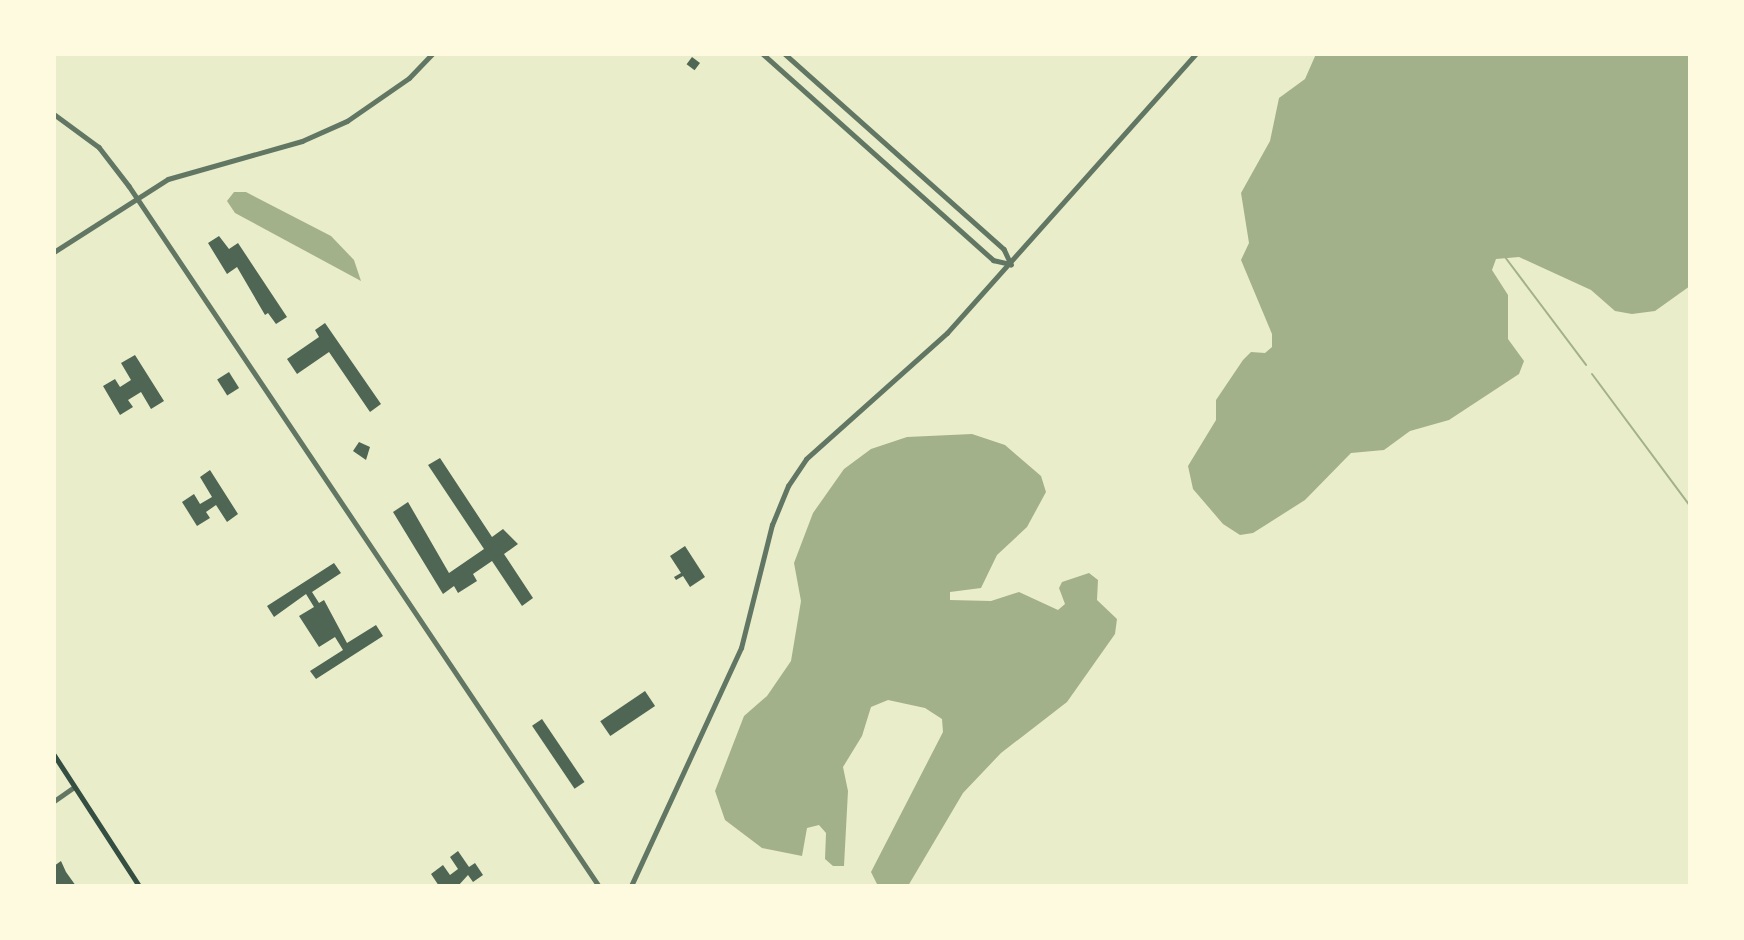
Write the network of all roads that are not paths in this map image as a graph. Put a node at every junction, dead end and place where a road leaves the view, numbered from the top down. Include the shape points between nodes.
1 (432, 54) edge
2 (764, 54) edge
3 (785, 54) edge
4 (1196, 54) edge
5 (54, 114) edge
6 (136, 198) junction
7 (54, 252) edge
8 (1011, 264) junction
9 (54, 755) edge
10 (74, 787) junction
11 (54, 801) edge
12 (139, 886) edge
13 (599, 886) edge
14 (631, 886) edge

1 - 6 street via 410,78 335,127 292,144 185,172
2 - 8 street via 993,260
3 - 8 street via 1004,249
4 - 8 street
5 - 6 street via 99,147
6 - 7 street
6 - 13 street
8 - 14 street via 906,372 826,438 788,486 772,525 741,648
9 - 10 main road
10 - 11 street
10 - 12 main road

